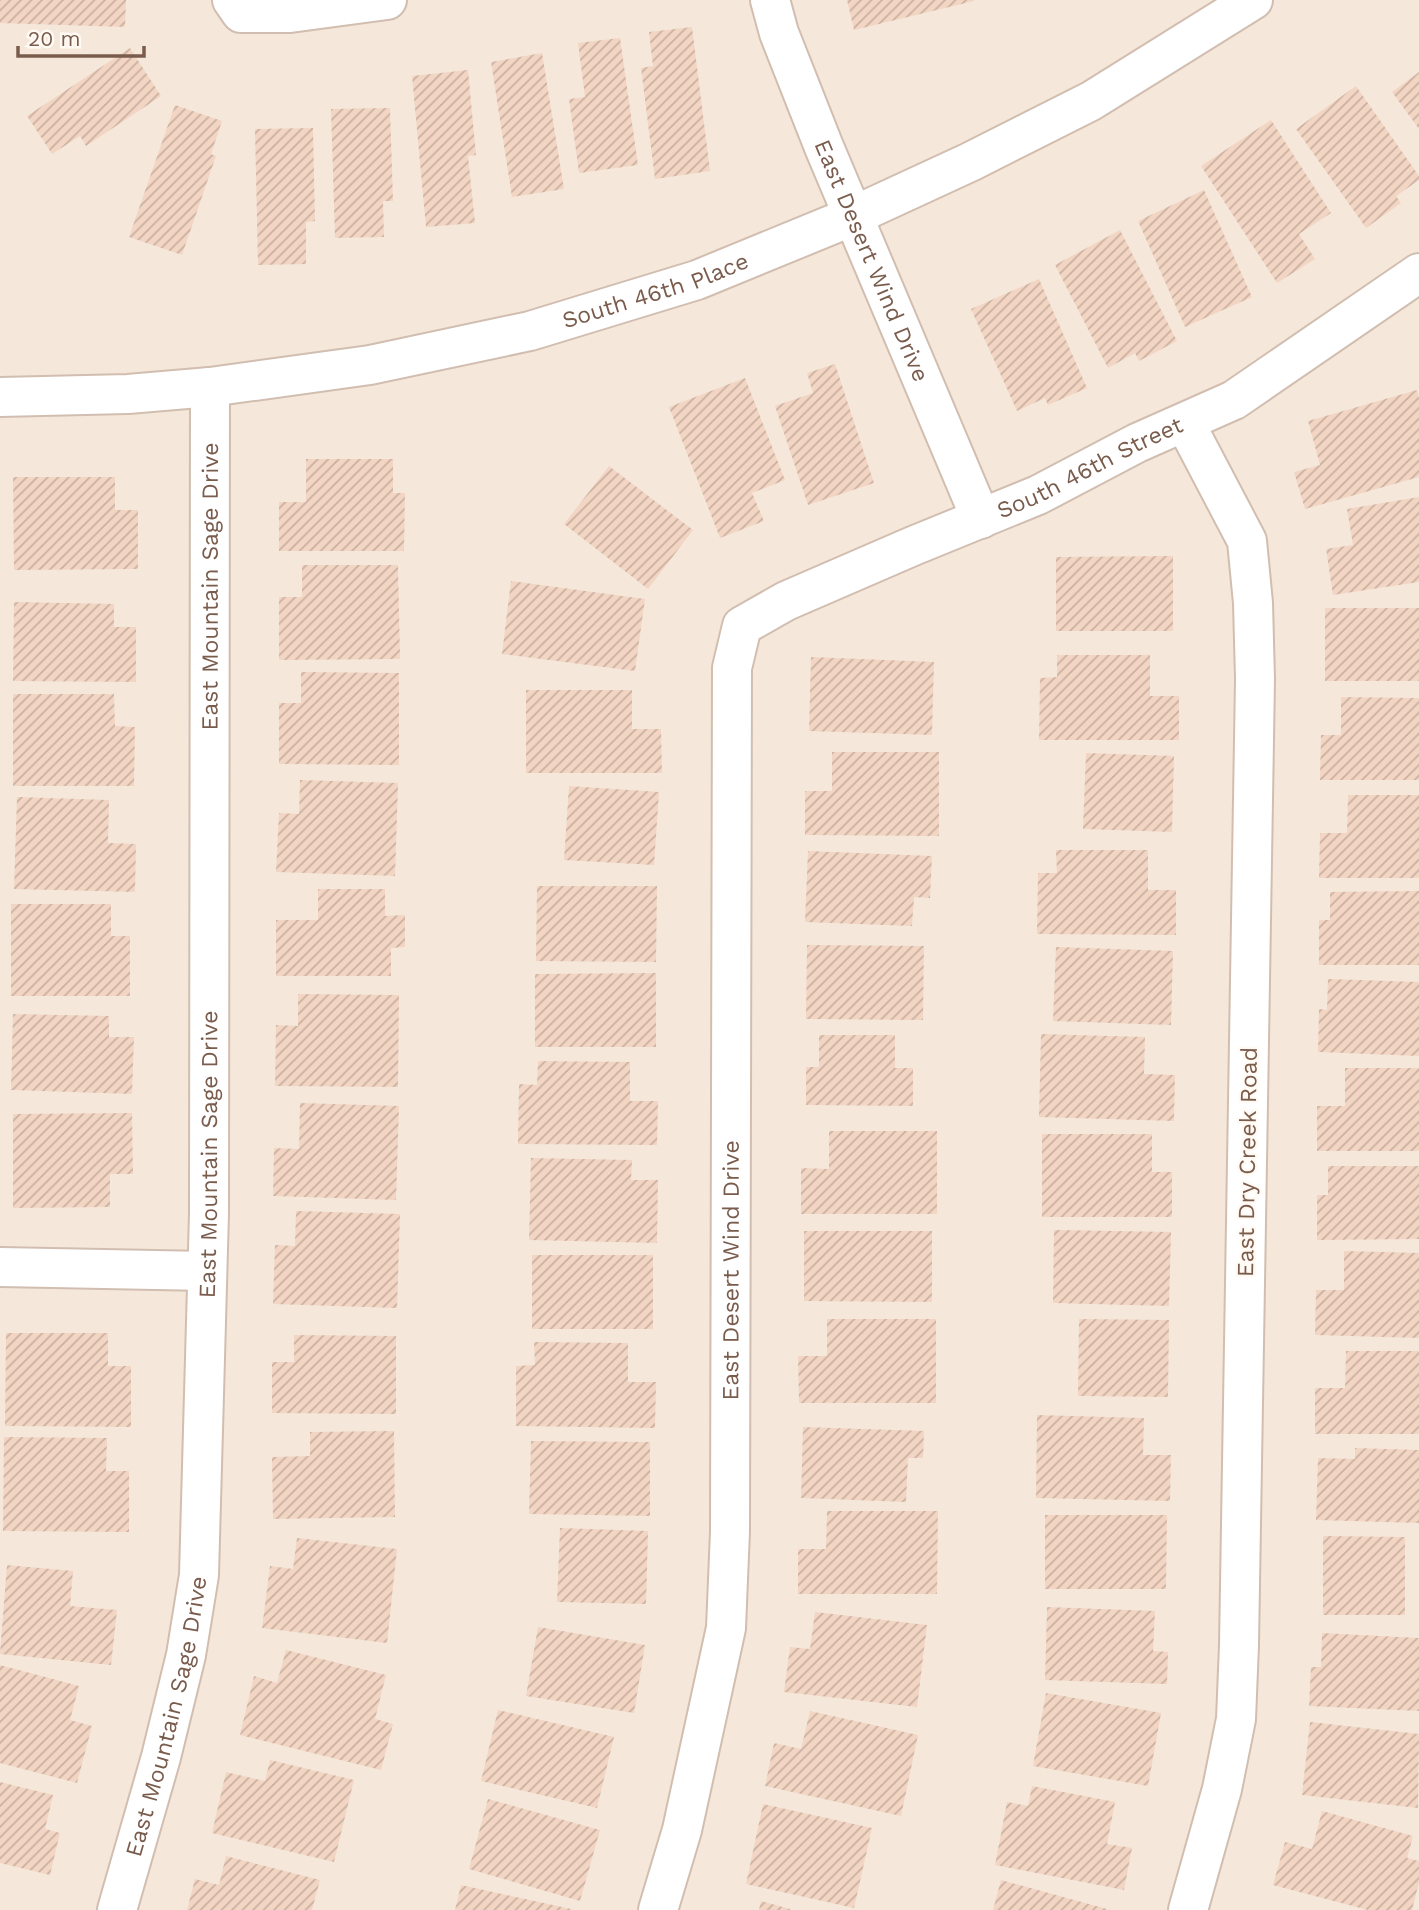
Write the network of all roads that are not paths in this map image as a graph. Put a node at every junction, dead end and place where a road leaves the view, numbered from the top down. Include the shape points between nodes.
1 (387, 0) edge
2 (770, 0) edge
3 (1253, 0) edge
4 (237, 6) edge
5 (853, 216) junction
6 (1419, 273) edge
7 (210, 387) junction
8 (0, 397) edge
9 (1185, 423) junction
10 (981, 519) junction
11 (742, 626) joint
12 (0, 1267) edge
13 (207, 1271) junction
14 (117, 1910) edge
15 (658, 1910) edge
16 (1188, 1910) edge

1 - 4 street via 290,13
2 - 5 street, East Desert Wind Drive
3 - 5 street, South 46th Place via 1091,101
5 - 7 street, South 46th Place via 697,280 530,331 370,365
5 - 10 street, East Desert Wind Drive
6 - 9 street, South 46th Street via 1234,400
7 - 8 street, South 46th Place
7 - 13 street, East Mountain Sage Drive
9 - 10 street, South 46th Street
9 - 16 street, East Dry Creek Road via 1247,541 1255,679 1236,1719
10 - 11 street, South 46th Street via 786,601
11 - 15 street, East Desert Wind Drive via 732,667 726,1628 682,1830
12 - 13 street
13 - 14 street, East Mountain Sage Drive via 199,1575 186,1656

